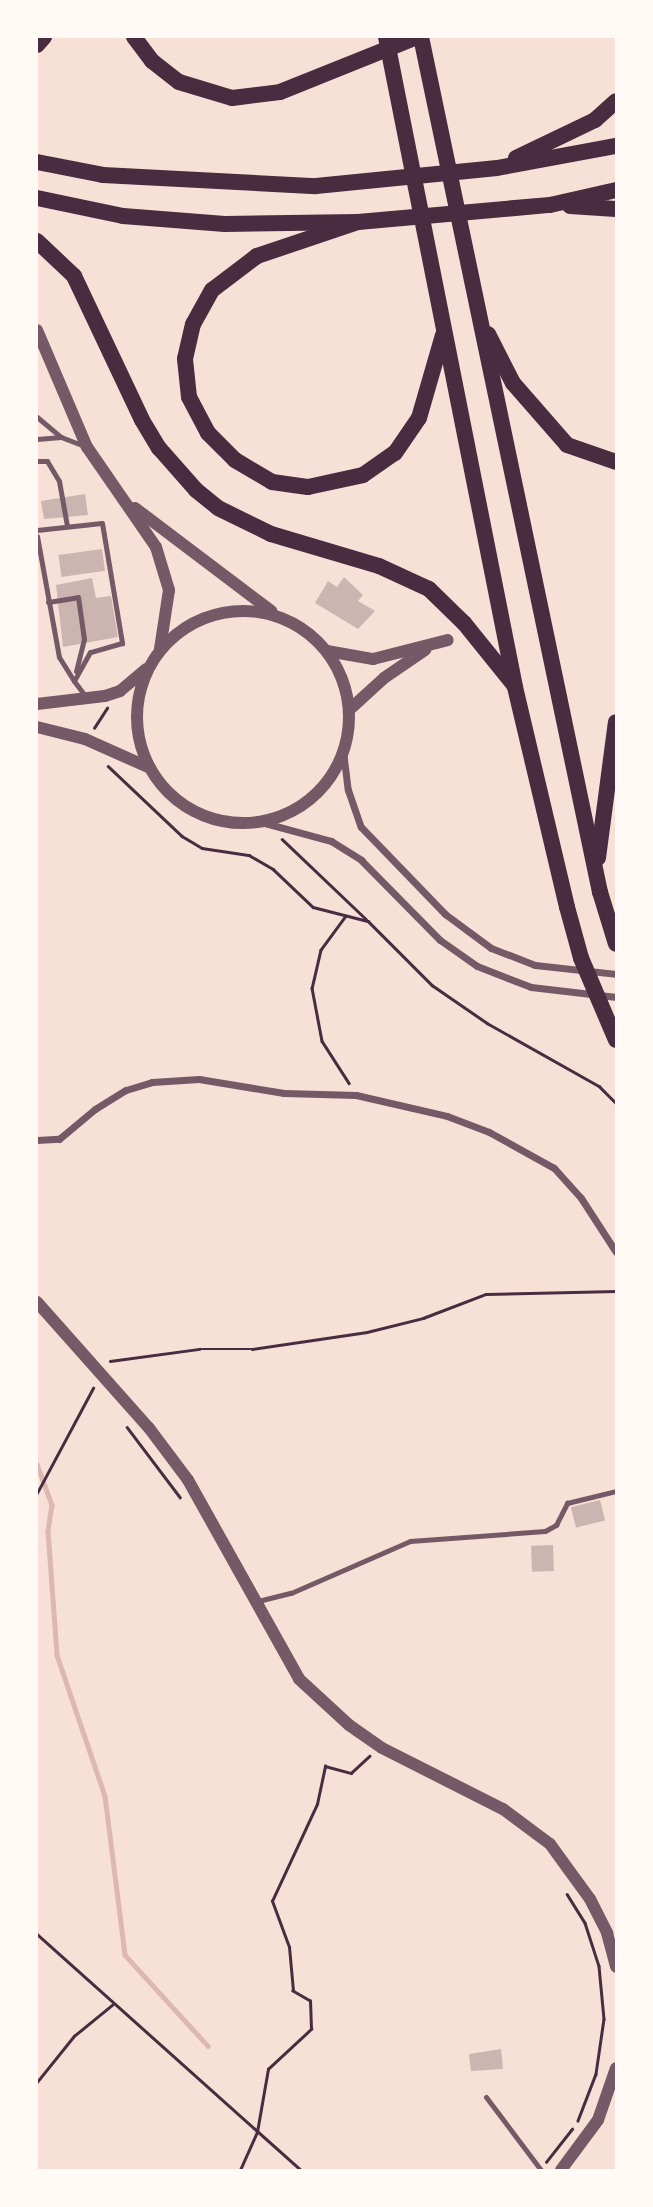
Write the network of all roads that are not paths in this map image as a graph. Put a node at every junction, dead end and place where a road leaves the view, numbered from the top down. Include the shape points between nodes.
1 (44, 37) edge
2 (134, 37) edge
3 (386, 37) edge
4 (419, 37) edge
5 (37, 45) edge
6 (616, 101) edge
7 (616, 146) edge
8 (37, 162) edge
9 (496, 168) junction
10 (616, 190) edge
11 (37, 198) edge
12 (550, 205) junction
13 (616, 209) edge
14 (358, 222) junction
15 (37, 241) edge
16 (471, 287) junction
17 (37, 330) edge
18 (443, 333) junction
19 (37, 416) edge
20 (61, 437) junction
21 (37, 439) edge
22 (87, 446) junction
23 (37, 461) edge
24 (616, 463) edge
25 (127, 502) junction
26 (67, 526) junction
27 (37, 530) edge
28 (37, 536) edge
29 (48, 602) junction
30 (280, 617) junction
31 (448, 640) dead end
32 (431, 646) junction
33 (160, 650) junction
34 (327, 651) junction
35 (148, 667) junction
36 (74, 681) junction
37 (515, 687) junction
38 (88, 699) junction
39 (37, 704) edge
40 (349, 710) junction
41 (616, 722) edge
42 (37, 727) edge
43 (343, 751) junction
44 (149, 768) junction
45 (261, 821) junction
46 (596, 875) junction
47 (616, 944) edge
48 (616, 974) edge
49 (616, 997) edge
50 (616, 1040) edge
51 (37, 1139) edge
52 (616, 1252) edge
53 (37, 1302) edge
54 (616, 1491) edge
55 (256, 1601) junction
56 (616, 1967) edge
57 (616, 2067) edge
58 (485, 2097) dead end
59 (541, 2170) edge
60 (561, 2170) edge

1 - 5 highway
2 - 4 highway via 152,61 179,82 232,98 280,92
3 - 18 highway
4 - 16 highway
6 - 9 highway via 595,120
7 - 9 highway
8 - 9 highway via 103,175 316,186
10 - 12 highway
11 - 14 highway via 176,222
12 - 13 highway
12 - 14 highway
14 - 18 highway via 257,256 212,290 192,324 185,359 189,397 208,433 235,460 272,482 308,487 363,475 395,453 419,418
15 - 37 highway via 74,276 142,420 159,448 196,490 218,508 271,534 379,565 429,589 464,623
16 - 24 highway via 513,383 540,417 567,445
16 - 46 highway
17 - 22 street
18 - 37 highway
19 - 20 lane
20 - 21 lane
20 - 22 lane
22 - 25 street
23 - 26 lane via 47,461 59,481
25 - 30 street
25 - 33 street via 156,547 166,574 169,609
26 - 27 lane
26 - 36 lane via 102,523 122,643 90,652
28 - 29 lane
29 - 36 lane via 59,657
29 - 36 lane via 78,597 84,639
30 - 33 street via 251,610 211,615 191,623
30 - 34 street
31 - 32 street
32 - 34 street via 373,659
32 - 40 street via 384,677
33 - 35 street
34 - 40 street via 338,669
35 - 38 street via 120,691
35 - 44 street via 137,728
36 - 38 lane
37 - 50 highway via 567,906 582,958
38 - 39 street
40 - 43 street
41 - 46 highway
42 - 44 street via 85,740
43 - 45 street via 312,798 279,817
43 - 48 street via 348,790 361,827 445,914 491,948 535,965
44 - 45 street via 188,808 223,821
45 - 49 street via 331,841 361,860 440,940 477,966 531,987
46 - 47 highway
51 - 52 street via 59,1139 95,1109 126,1090 152,1082 199,1079 284,1093 356,1095 447,1116 489,1132 554,1168 581,1198
53 - 55 street via 149,1428 188,1480
54 - 55 lane via 567,1503 556,1525 545,1531 410,1541 291,1593
55 - 56 street via 299,1679 349,1725 382,1748 503,1809 550,1844 590,1899 607,1933
57 - 60 street via 598,2120
58 - 59 lane

